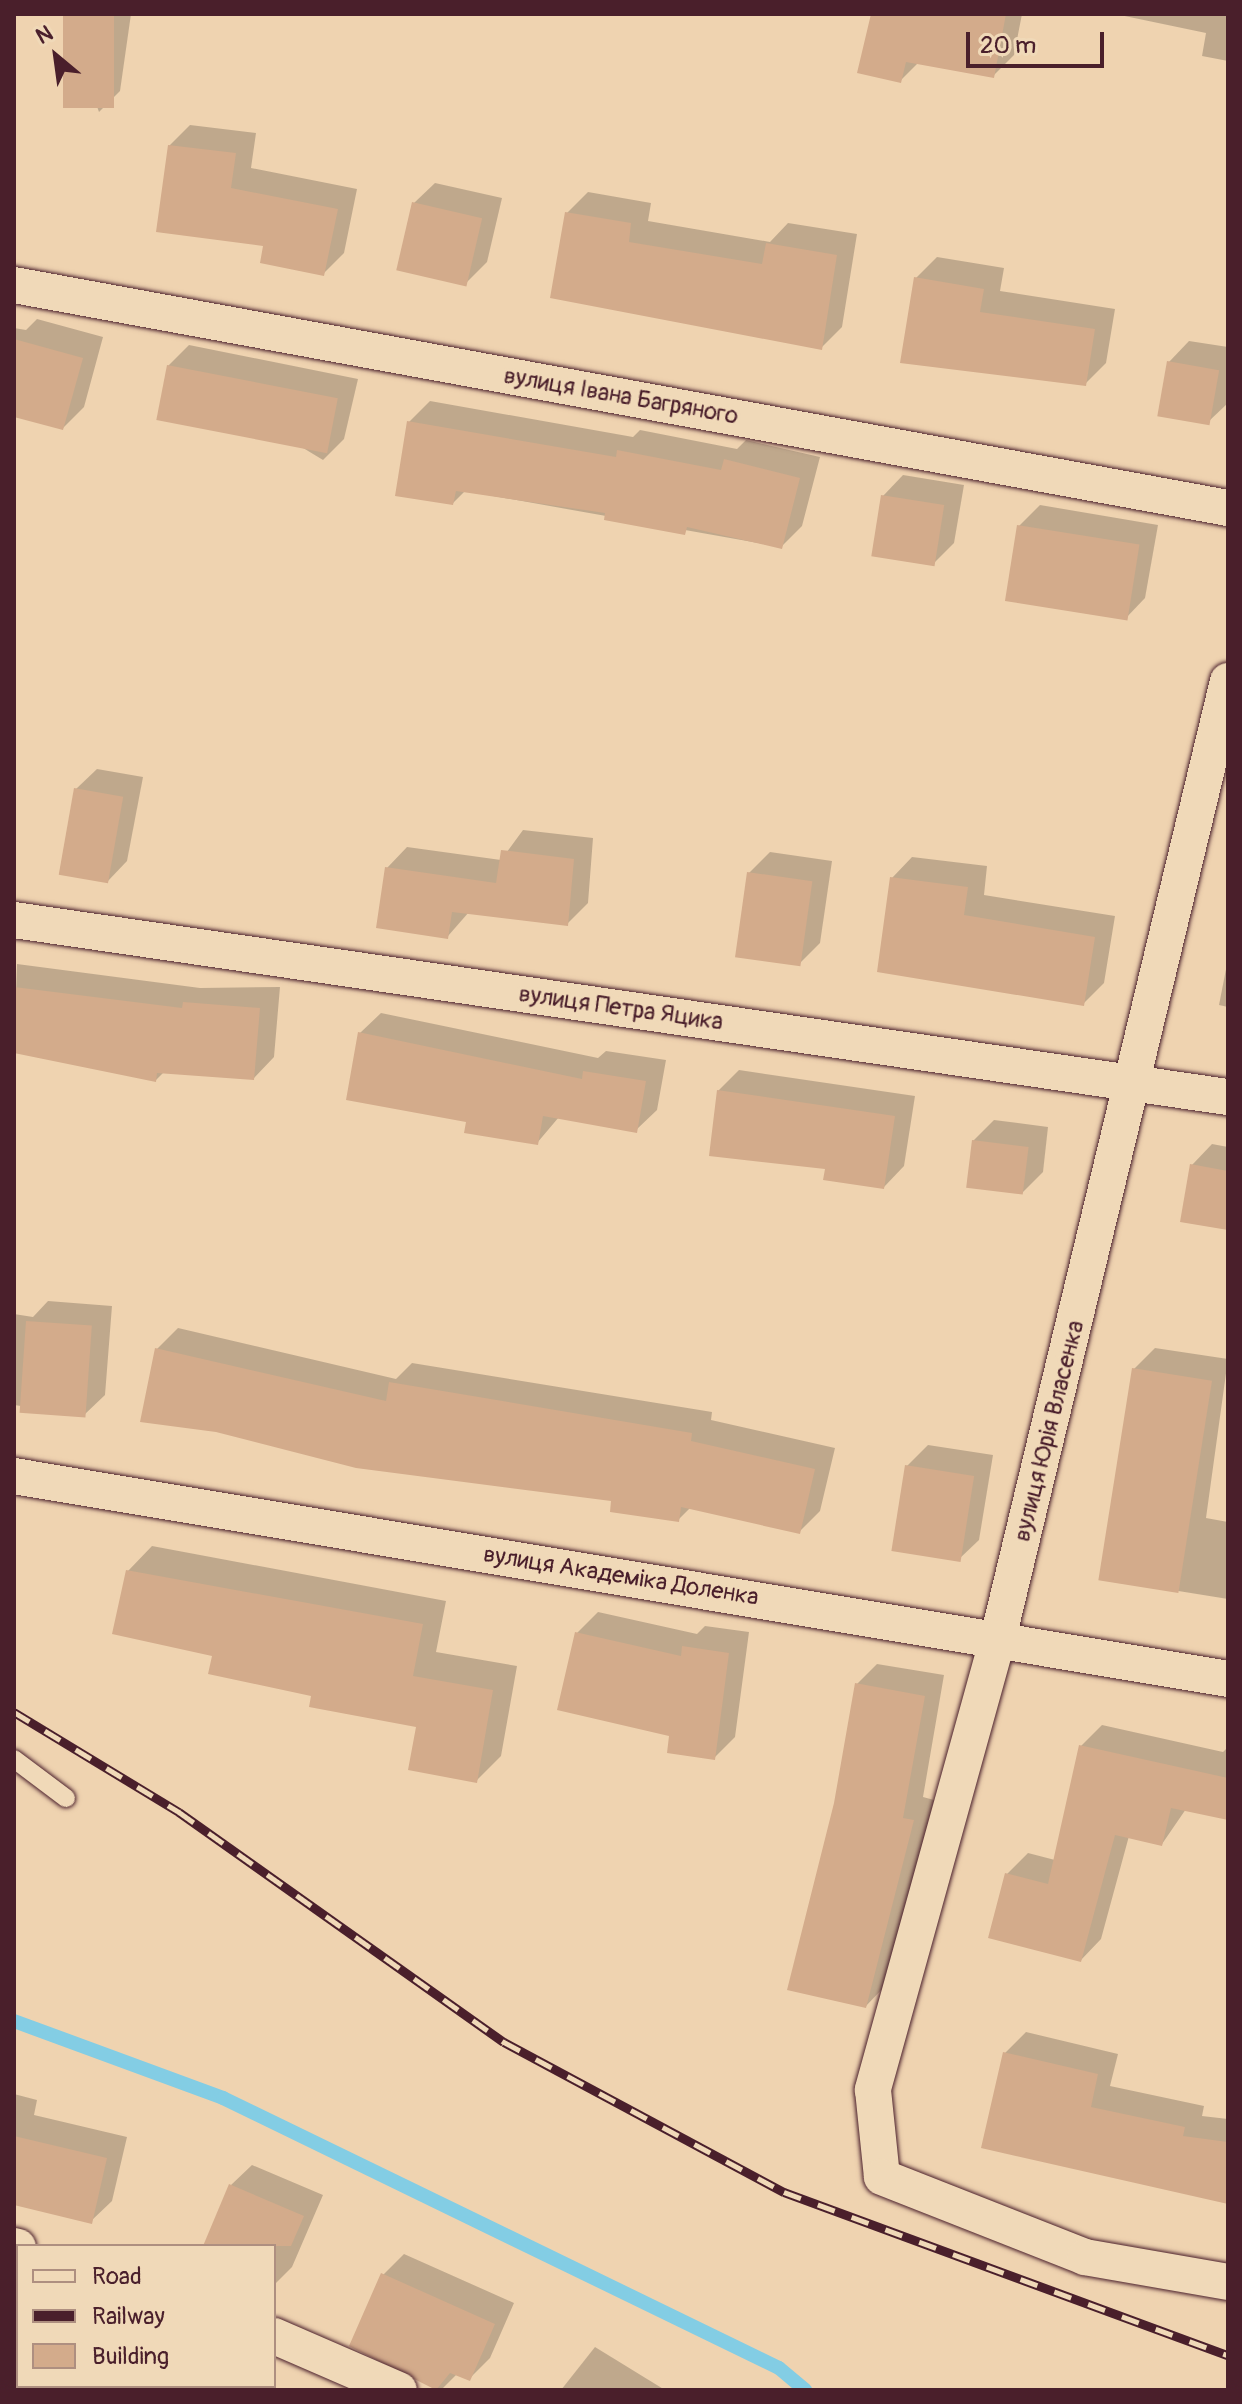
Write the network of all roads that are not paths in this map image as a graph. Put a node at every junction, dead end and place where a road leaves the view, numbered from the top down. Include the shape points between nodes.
1 (14, 285) edge
2 (1228, 508) edge
3 (1228, 681) edge
4 (14, 920) edge
5 (1135, 1083) junction
6 (1228, 1097) edge
7 (14, 1476) edge
8 (998, 1638) junction
9 (1228, 1679) edge
10 (14, 1759) edge
11 (66, 1798) dead end
12 (1228, 2282) edge
13 (276, 2337) edge
14 (399, 2390) edge

1 - 2 street, вулиця Івана Багряного
3 - 5 street, вулиця Юрія Власенка
4 - 5 street, вулиця Петра Яцика
5 - 6 street, вулиця Петра Яцика
5 - 8 street, вулиця Юрія Власенка
7 - 8 street, вулиця Академіка Доленка
8 - 9 street, вулиця Академіка Доленка
8 - 12 street, вулиця Юрія Власенка via 873,2090 882,2177 1085,2257
10 - 11 lane
13 - 14 street

